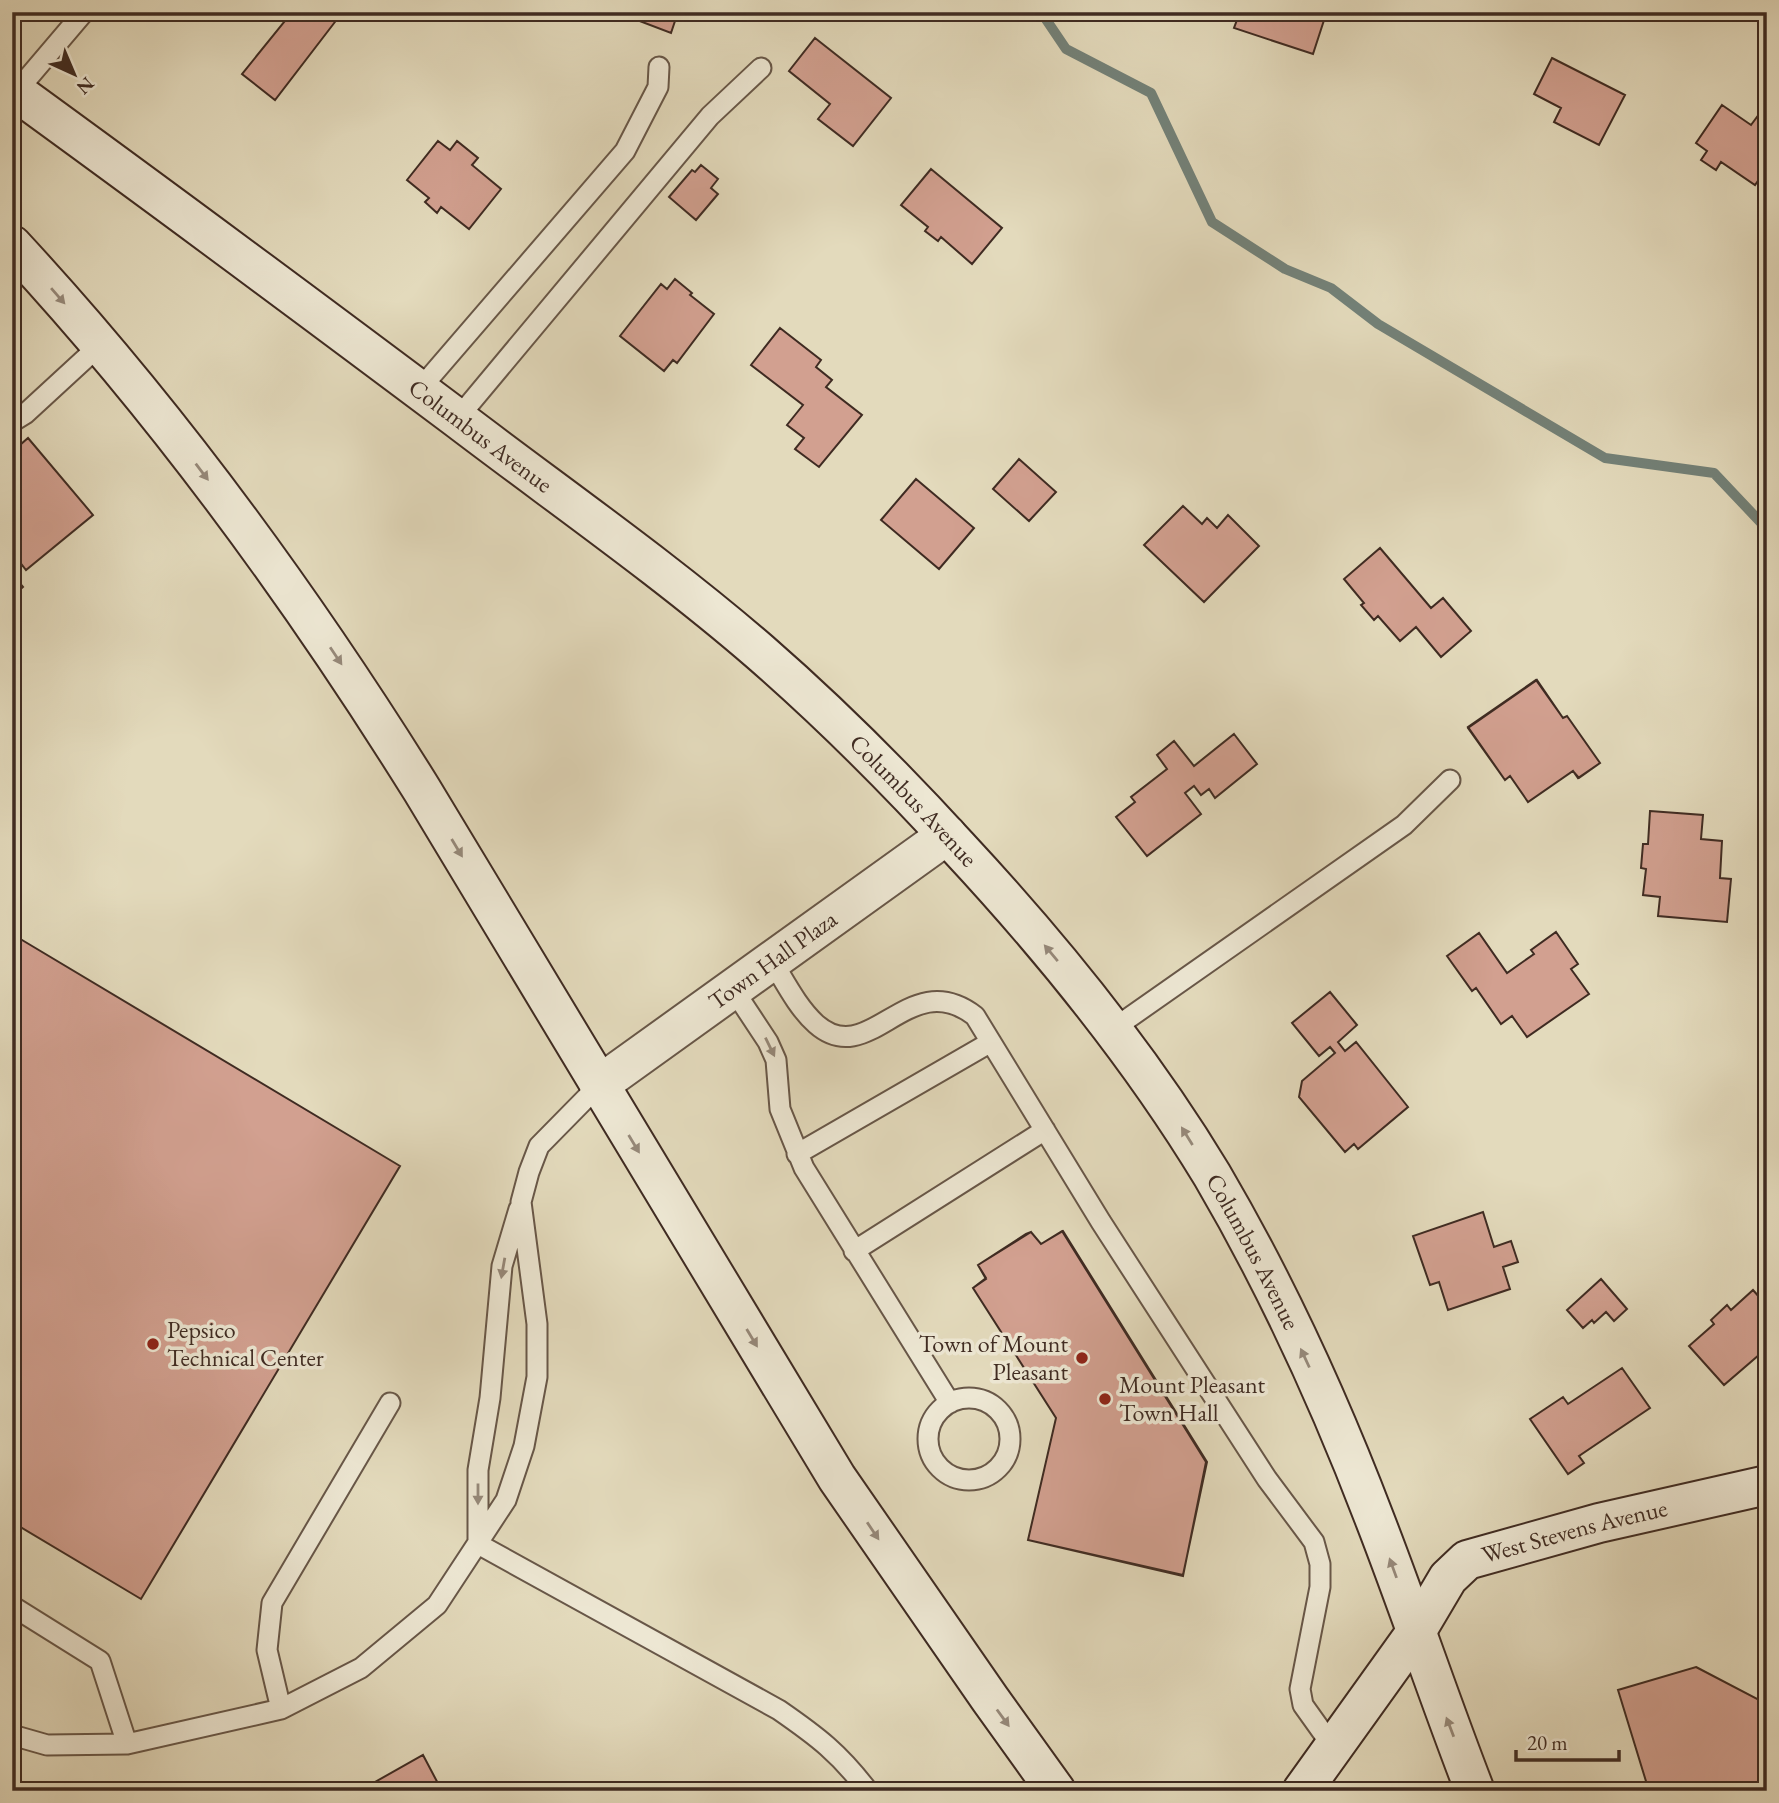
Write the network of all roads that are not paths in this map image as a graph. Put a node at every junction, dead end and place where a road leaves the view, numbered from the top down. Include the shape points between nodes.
1 (84, 12) edge
2 (659, 67) dead end
3 (761, 68) dead end
4 (14, 90) edge
5 (12, 245) edge
6 (100, 345) junction
7 (419, 390) junction
8 (457, 419) junction
9 (12, 422) edge
10 (1450, 780) dead end
11 (947, 835) junction
12 (772, 961) junction
13 (733, 989) junction
14 (1113, 1029) junction
15 (991, 1042) junction
16 (599, 1086) junction
17 (1045, 1130) junction
18 (797, 1154) junction
19 (521, 1202) junction
20 (854, 1251) junction
21 (390, 1403) dead end
22 (950, 1403) junction
23 (1767, 1485) edge
24 (478, 1544) junction
25 (12, 1606) edge
26 (1416, 1632) junction
27 (281, 1709) junction
28 (12, 1735) edge
29 (127, 1744) junction
30 (1333, 1747) junction
31 (868, 1791) edge
32 (1056, 1791) edge
33 (1302, 1791) edge
34 (1475, 1791) edge

1 - 4 lane
2 - 7 lane via 658,86 625,150
3 - 8 lane via 710,116
4 - 7 street, Columbus Avenue
5 -> 6 street
6 - 9 lane
6 -> 16 street via 212,484 352,679
7 - 8 street, Columbus Avenue
8 - 11 street, Columbus Avenue via 757,650 848,732
10 - 14 lane via 1404,825
11 - 12 street, Town Hall Plaza
14 -> 11 street, Columbus Avenue
12 - 13 street, Town Hall Plaza
12 - 15 lane via 816,1024 832,1034 847,1038 864,1034 931,1000 965,1008
13 - 16 street, Town Hall Plaza
13 -> 18 lane via 776,1060 780,1108
26 -> 14 street, Columbus Avenue via 1348,1452 1264,1274 1174,1115
15 - 17 lane
15 - 18 lane
16 - 19 lane via 539,1146
16 -> 32 street via 837,1478
17 - 20 lane
17 - 30 lane via 1267,1479 1314,1542 1320,1587 1300,1689 1303,1705
18 - 20 lane
19 -> 24 lane via 502,1266 490,1398 478,1470
19 - 24 lane via 537,1324 537,1377 524,1446 506,1500
20 - 22 lane
21 - 27 lane via 272,1603 267,1650
22 - 22 lane via 939,1412 928,1436 935,1461 955,1478 982,1478 994,1472 1009,1450 1007,1423 1000,1412 976,1398
23 - 26 street, West Stevens Avenue via 1599,1523 1467,1560 1448,1578
24 - 27 lane via 437,1605 361,1668
24 - 31 lane via 779,1710 822,1739
25 - 29 lane via 100,1661
26 - 30 street, West Stevens Avenue
34 -> 26 street, Columbus Avenue
27 - 29 lane
28 - 29 lane via 47,1745
30 - 33 street, West Stevens Avenue

